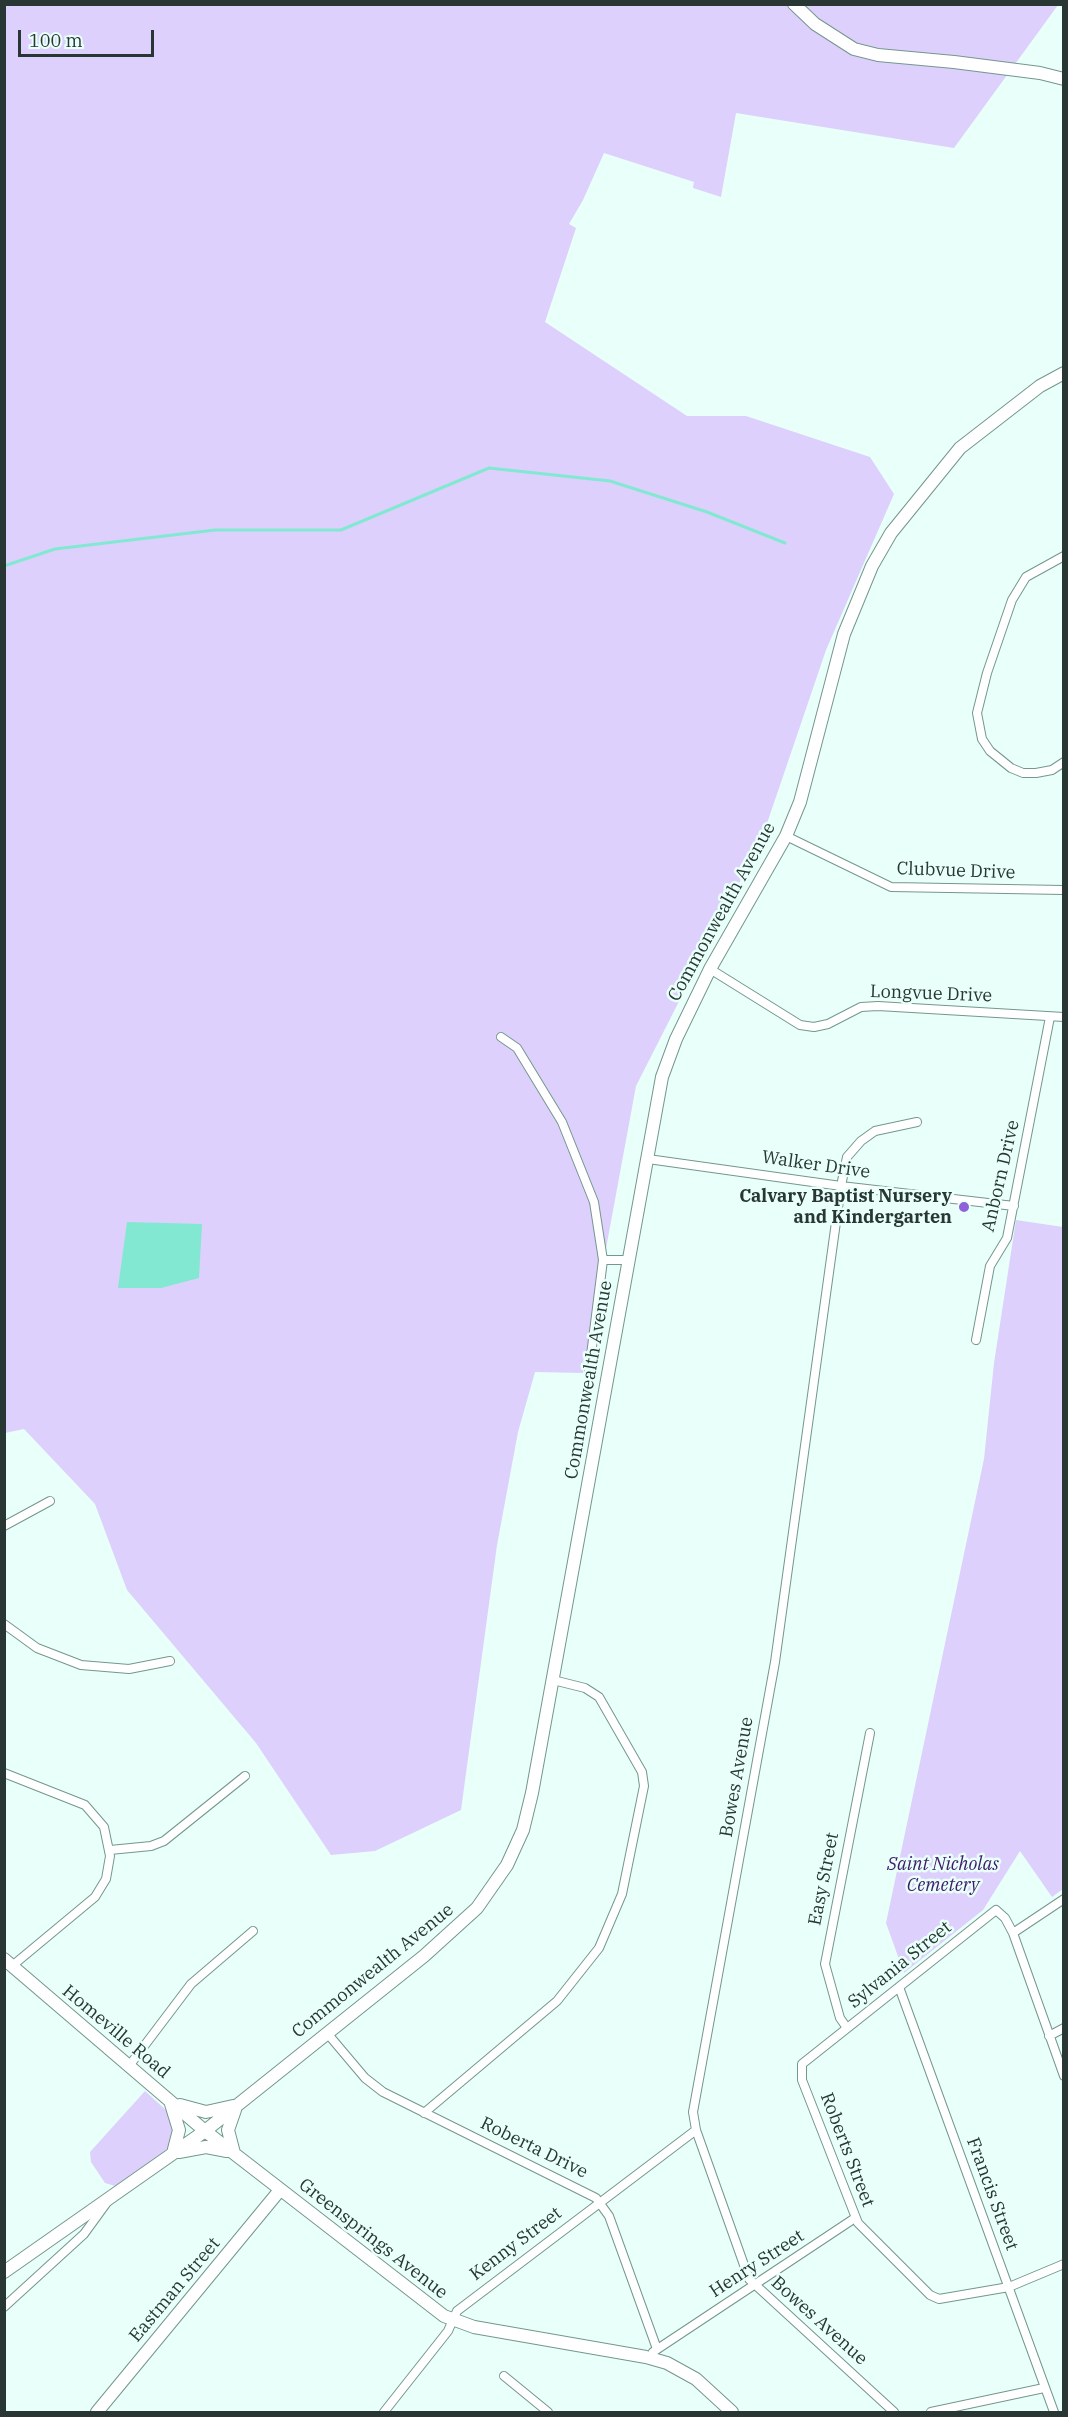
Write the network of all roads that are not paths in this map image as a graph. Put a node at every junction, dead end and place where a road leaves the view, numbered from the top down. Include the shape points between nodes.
1 (794, 4) edge
2 (1064, 79) edge
3 (1064, 373) edge
4 (1064, 556) edge
5 (1064, 762) edge
6 (786, 837) junction
7 (1064, 890) edge
8 (710, 969) junction
9 (1050, 1017) junction
10 (1064, 1017) edge
11 (501, 1037) dead end
12 (917, 1122) dead end
13 (648, 1159) junction
14 (841, 1186) junction
15 (1014, 1206) junction
16 (603, 1260) junction
17 (630, 1260) junction
18 (976, 1340) dead end
19 (589, 1371) dead end
20 (50, 1501) dead end
21 (4, 1526) edge
22 (4, 1624) edge
23 (170, 1661) dead end
24 (553, 1680) junction
25 (870, 1733) dead end
26 (4, 1773) edge
27 (245, 1776) dead end
28 (110, 1850) junction
29 (1064, 1899) edge
30 (253, 1931) dead end
31 (1013, 1933) junction
32 (8, 1963) edge
33 (899, 1987) junction
34 (847, 2028) junction
35 (1064, 2028) edge
36 (327, 2033) junction
37 (1049, 2036) junction
38 (802, 2064) joint
39 (129, 2066) junction
40 (1064, 2076) edge
41 (169, 2100) junction
42 (239, 2103) junction
43 (424, 2113) junction
44 (696, 2130) junction
45 (205, 2131) junction
46 (172, 2154) junction
47 (234, 2154) junction
48 (280, 2190) junction
49 (110, 2198) junction
50 (600, 2202) junction
51 (855, 2218) junction
52 (1064, 2264) edge
53 (4, 2272) edge
54 (754, 2285) junction
55 (1009, 2287) junction
56 (4, 2307) edge
57 (452, 2320) junction
58 (657, 2349) junction
59 (646, 2357) junction
60 (504, 2376) dead end
61 (1044, 2388) junction
62 (97, 2412) edge
63 (384, 2412) edge
64 (548, 2412) edge
65 (732, 2412) edge
66 (894, 2412) edge
67 (931, 2412) edge
68 (1054, 2412) edge

1 - 2 street via 815,24 854,49
3 - 6 street, Commonwealth Avenue via 1040,386 960,448 891,533 872,566 844,634 800,802
4 - 5 street via 1026,577 1012,600 977,713 982,739 990,752 1011,768 1036,773 1052,770
6 - 7 street, Clubvue Drive via 891,887
6 - 8 street, Commonwealth Avenue
8 - 9 street, Longvue Drive via 800,1025 814,1027 861,1007 878,1006
8 - 13 street, Commonwealth Avenue via 689,1007 662,1077
9 - 10 street, Longvue Drive
9 - 15 street, Anborn Drive
11 - 16 street via 517,1048 562,1122 594,1202
12 - 14 street, Bowes Avenue via 875,1131 861,1142 847,1157
13 - 14 street, Walker Drive
13 - 17 street, Commonwealth Avenue
14 - 15 street, Walker Drive
14 - 44 street, Bowes Avenue via 776,1651 694,2098
15 - 18 street, Anborn Drive via 1007,1238 990,1266
16 - 17 street
16 - 19 street
17 - 24 street, Commonwealth Avenue
20 - 21 street
22 - 23 street via 37,1648 81,1665 117,1669
24 - 36 street, Commonwealth Avenue via 526,1819 516,1848 498,1880 454,1930
24 - 43 street via 585,1688 599,1697 642,1772 644,1786 622,1893 599,1948 557,2001
25 - 34 street, Easy Street via 825,1964 840,2018
26 - 28 street via 85,1805 104,1827
27 - 28 street via 164,1841
28 - 32 street via 106,1879 95,1897
29 - 31 street
30 - 39 street via 191,1983
31 - 33 street, Sylvania Street via 996,1910
31 - 37 street
32 - 39 street, Homeville Road
33 - 34 street, Sylvania Street
33 - 55 street, Francis Street
34 - 38 street, Sylvania Street
35 - 37 street
36 - 42 street, Commonwealth Avenue
36 - 43 street, Roberta Drive via 373,2086
37 - 40 street
38 - 51 street, Roberts Street via 802,2080
39 - 41 street, Homeville Road
41 - 42 street via 206,2112
41 - 45 street, Homeville Road
41 - 46 street via 179,2130
42 - 45 street, Commonwealth Avenue
42 - 47 street via 228,2124
43 - 50 street, Roberta Drive
44 - 50 street, Kenny Street
44 - 54 street, Bowes Avenue
45 - 46 street, Commonwealth Avenue
45 - 47 street, Greensprings Avenue
46 - 47 street via 206,2147
46 - 49 street, Commonwealth Avenue
47 - 48 street, Greensprings Avenue
48 - 57 street, Greensprings Avenue
48 - 62 street, Eastman Street
49 - 53 street, Commonwealth Avenue
49 - 56 street via 84,2234
50 - 57 street, Kenny Street via 474,2296
50 - 58 street, Roberta Drive via 609,2216
51 - 54 street, Henry Street
51 - 55 street, Roberts Street via 867,2235 934,2298
52 - 55 street, Roberts Street
54 - 58 street, Henry Street
54 - 66 street, Bowes Avenue
55 - 61 street, Francis Street
57 - 59 street, Greensprings Avenue
57 - 63 street, Kenny Street via 448,2331
58 - 59 street, Henry Street
59 - 65 street, Greensprings Avenue via 688,2374
60 - 64 street
61 - 67 street
61 - 68 street, Francis Street

